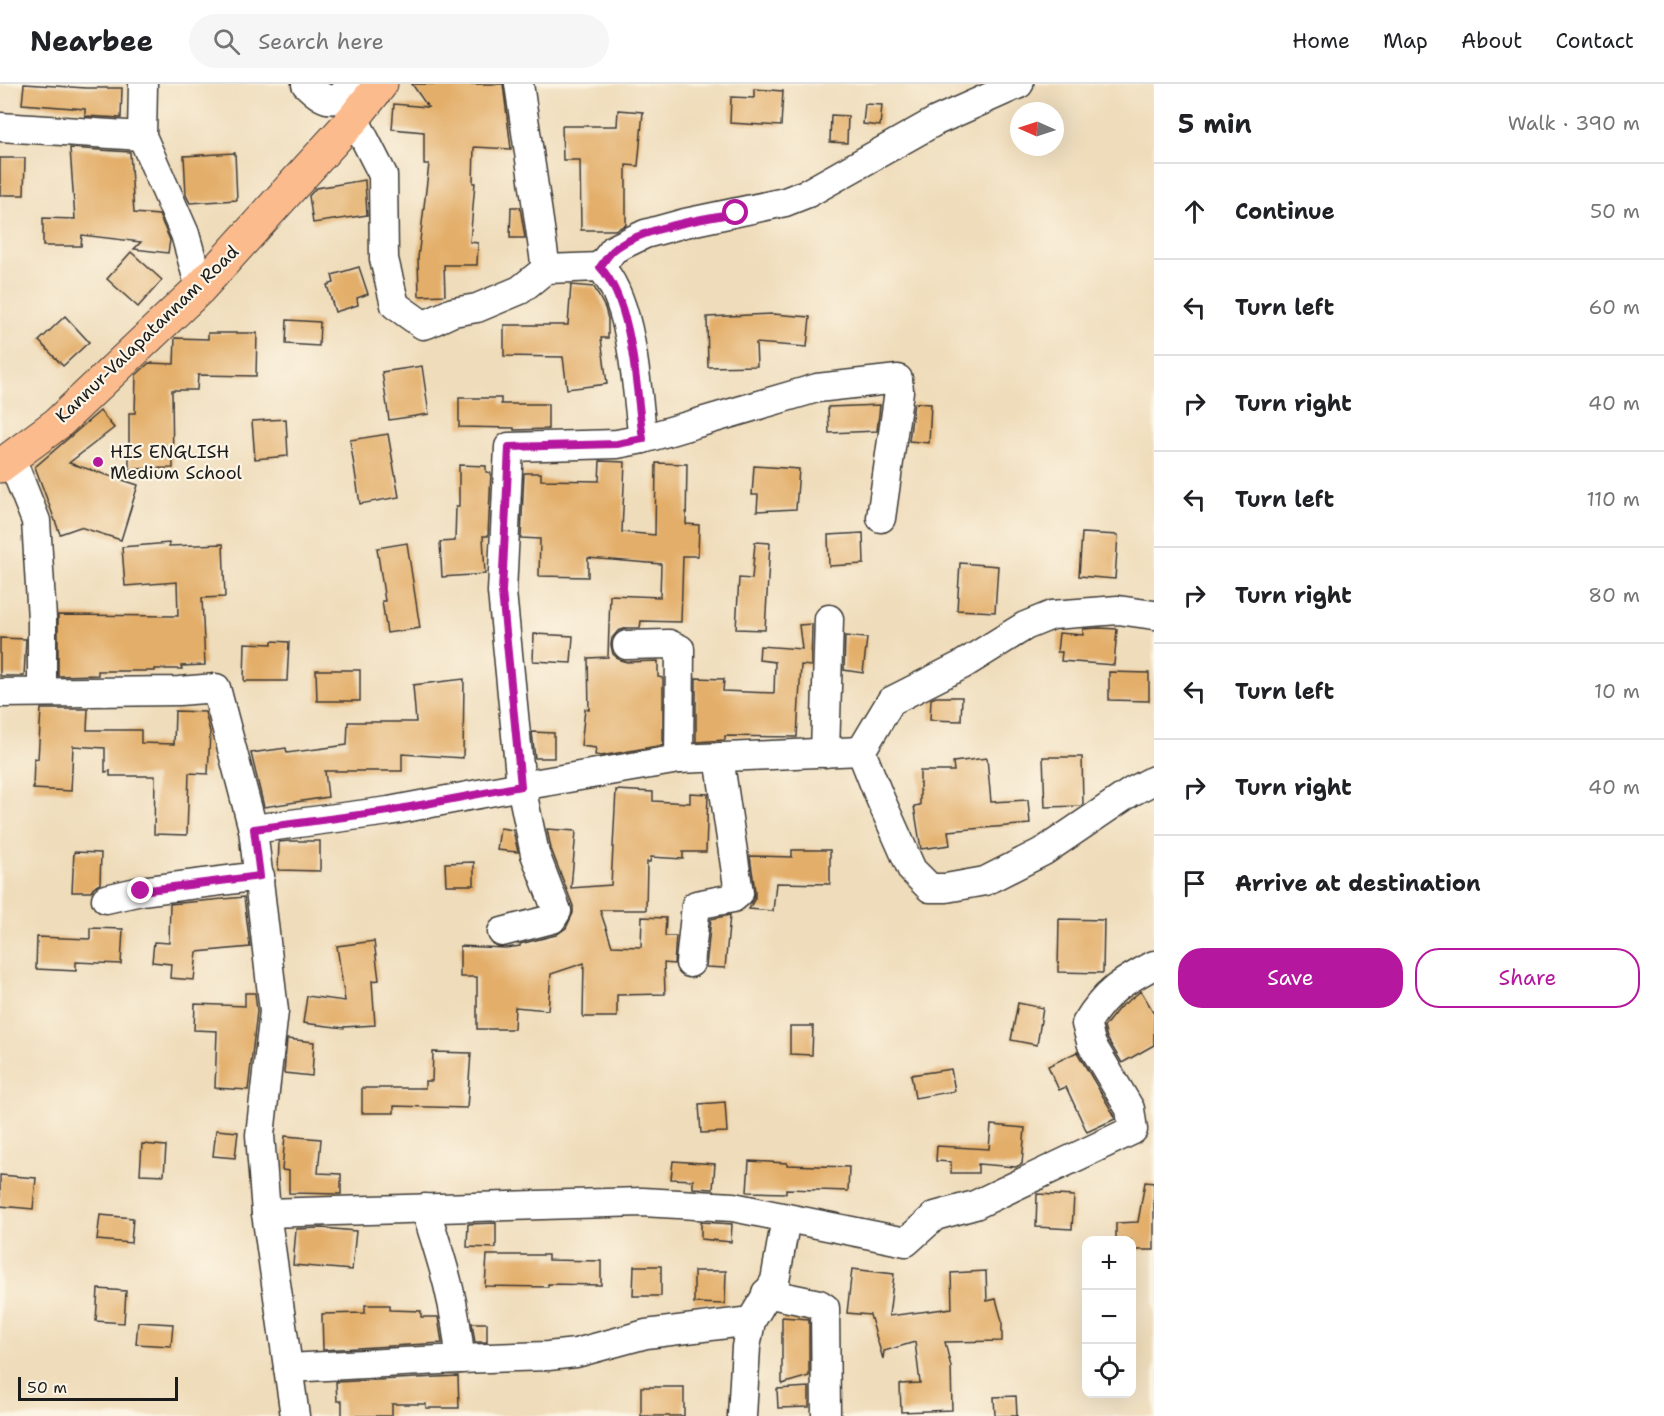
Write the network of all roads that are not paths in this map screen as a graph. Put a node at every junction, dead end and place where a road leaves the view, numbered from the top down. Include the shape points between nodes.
1 (142, 84) edge
2 (306, 84) edge
3 (351, 84) edge
4 (381, 84) edge
5 (519, 84) edge
6 (1019, 84) edge
7 (354, 118) junction
8 (0, 127) edge
9 (142, 136) junction
10 (600, 267) junction
11 (546, 269) junction
12 (200, 288) junction
13 (643, 439) junction
14 (6, 462) edge
15 (881, 518) dead end
16 (1154, 615) edge
17 (829, 619) dead end
18 (627, 645) dead end
19 (42, 692) junction
20 (0, 693) edge
21 (861, 751) junction
22 (825, 753) junction
23 (720, 757) junction
24 (679, 759) junction
25 (1154, 780) edge
26 (521, 786) junction
27 (254, 829) junction
28 (260, 876) junction
29 (106, 899) dead end
30 (502, 932) dead end
31 (690, 963) dead end
32 (1154, 965) edge
33 (425, 1208) junction
34 (266, 1213) junction
35 (786, 1218) junction
36 (766, 1293) junction
37 (751, 1321) junction
38 (460, 1359) junction
39 (288, 1368) junction
40 (295, 1416) edge
41 (742, 1416) edge
42 (826, 1416) edge

1 - 9 street
2 - 3 street via 322,98 334,100
4 - 7 main road, Kannur-Valapatannam Road
5 - 11 street
6 - 10 street via 936,121 808,193 785,202 645,234 614,249
7 - 11 street via 383,175 384,259 394,305 423,325 520,290
7 - 12 main road, Kannur-Valapatannam Road
8 - 9 street
9 - 12 street via 185,234
10 - 11 street
10 - 13 street via 618,296 632,345
12 - 14 main road, Kannur-Valapatannam Road via 58,423
13 - 15 street via 817,388 898,379
13 - 26 street via 617,444 509,447 502,592
14 - 19 street via 36,521
16 - 21 street via 1118,610 1052,615 1025,626 962,665 891,701
17 - 22 street
18 - 24 street via 669,644 680,649
19 - 20 street
19 - 27 street via 216,688
21 - 22 street
21 - 25 street via 912,870 930,888 985,881 1044,851
22 - 23 street
23 - 24 street
23 - 31 street via 739,893 733,898 696,905
24 - 26 street
26 - 27 street via 389,811
26 - 30 street via 536,854 557,911 552,919
27 - 28 street
28 - 29 street
28 - 34 street via 274,1011 260,1136
32 - 35 street via 1125,980 1098,1004 1086,1024 1092,1045 1130,1109 1132,1130 975,1204 935,1216 906,1242
33 - 34 street
33 - 35 street via 642,1202 733,1207
33 - 38 street via 451,1291
34 - 39 street
35 - 36 street via 775,1281
36 - 37 street
36 - 42 street via 825,1308
37 - 38 street via 646,1334 576,1353
37 - 41 street
38 - 39 street
39 - 40 street

